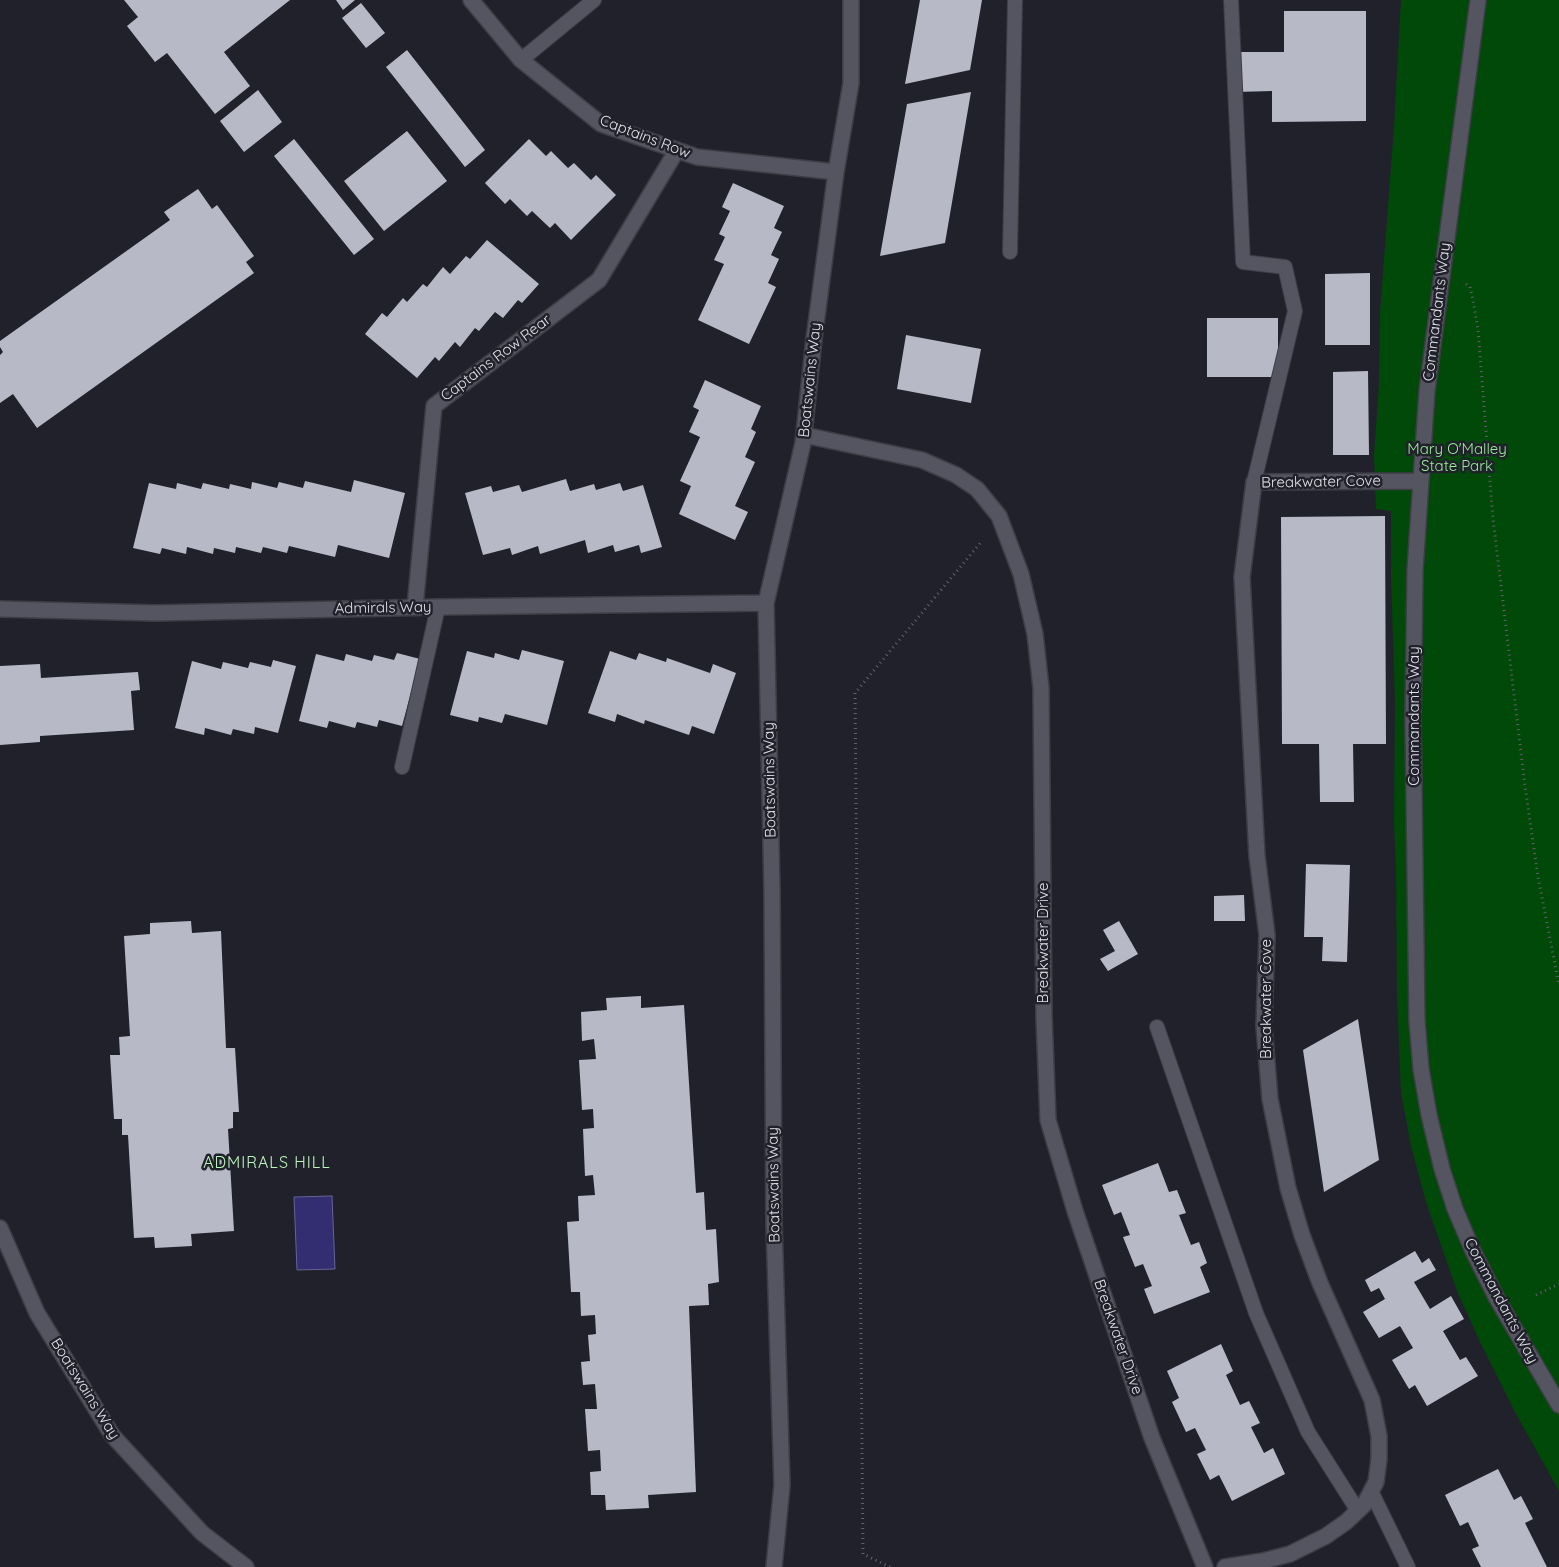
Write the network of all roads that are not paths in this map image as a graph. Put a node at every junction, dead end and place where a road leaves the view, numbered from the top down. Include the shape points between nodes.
1 (471, 0) edge
2 (594, 0) edge
3 (851, 0) edge
4 (1015, 0) edge
5 (1231, 0) edge
6 (1478, 0) edge
7 (521, 60) junction
8 (677, 150) junction
9 (836, 172) junction
10 (1010, 252) dead end
11 (804, 435) junction
12 (1420, 481) junction
13 (1254, 482) junction
14 (766, 603) junction
15 (438, 606) junction
16 (415, 607) junction
17 (0, 609) edge
18 (402, 767) dead end
19 (1157, 1027) dead end
20 (0, 1228) edge
21 (1559, 1406) edge
22 (1371, 1491) junction
23 (1358, 1511) junction
24 (246, 1567) edge
25 (774, 1567) edge
26 (1205, 1567) edge
27 (1225, 1567) edge
28 (1408, 1567) edge

1 - 7 street, Captains Row
2 - 7 lane
3 - 9 street, Boatswains Way via 851,83
4 - 10 lane
5 - 13 lane via 1243,262 1285,267 1295,311
6 - 12 street, Commandants Way via 1427,391
7 - 8 street, Captains Row via 601,124
8 - 9 street, Captains Row via 697,157
8 - 16 street, Captains Row Rear via 598,280 434,406
9 - 11 street, Boatswains Way
11 - 14 street, Boatswains Way
11 - 26 street, Breakwater Drive via 922,460 956,475 977,489 1000,519 1023,582 1036,634 1041,688 1048,1120 1075,1212 1152,1438
12 - 13 street, Breakwater Cove
12 - 21 street, Commandants Way via 1413,720 1417,1021 1421,1069 1442,1169 1472,1251
13 - 22 street, Breakwater Cove via 1242,577 1257,856 1267,935 1264,1026 1270,1099 1288,1188 1302,1235 1372,1400 1379,1436 1379,1459 1376,1482
14 - 15 street, Admirals Way
14 - 25 street, Boatswains Way via 774,1224 782,1485
15 - 16 street, Admirals Way
15 - 18 lane
16 - 17 street, Admirals Way via 156,613
19 - 23 lane via 1256,1313 1308,1432
20 - 24 street, Boatswains Way via 37,1313 112,1436 202,1533
22 - 23 street, Breakwater Cove
22 - 28 lane
23 - 27 street, Breakwater Cove via 1326,1536 1290,1554

